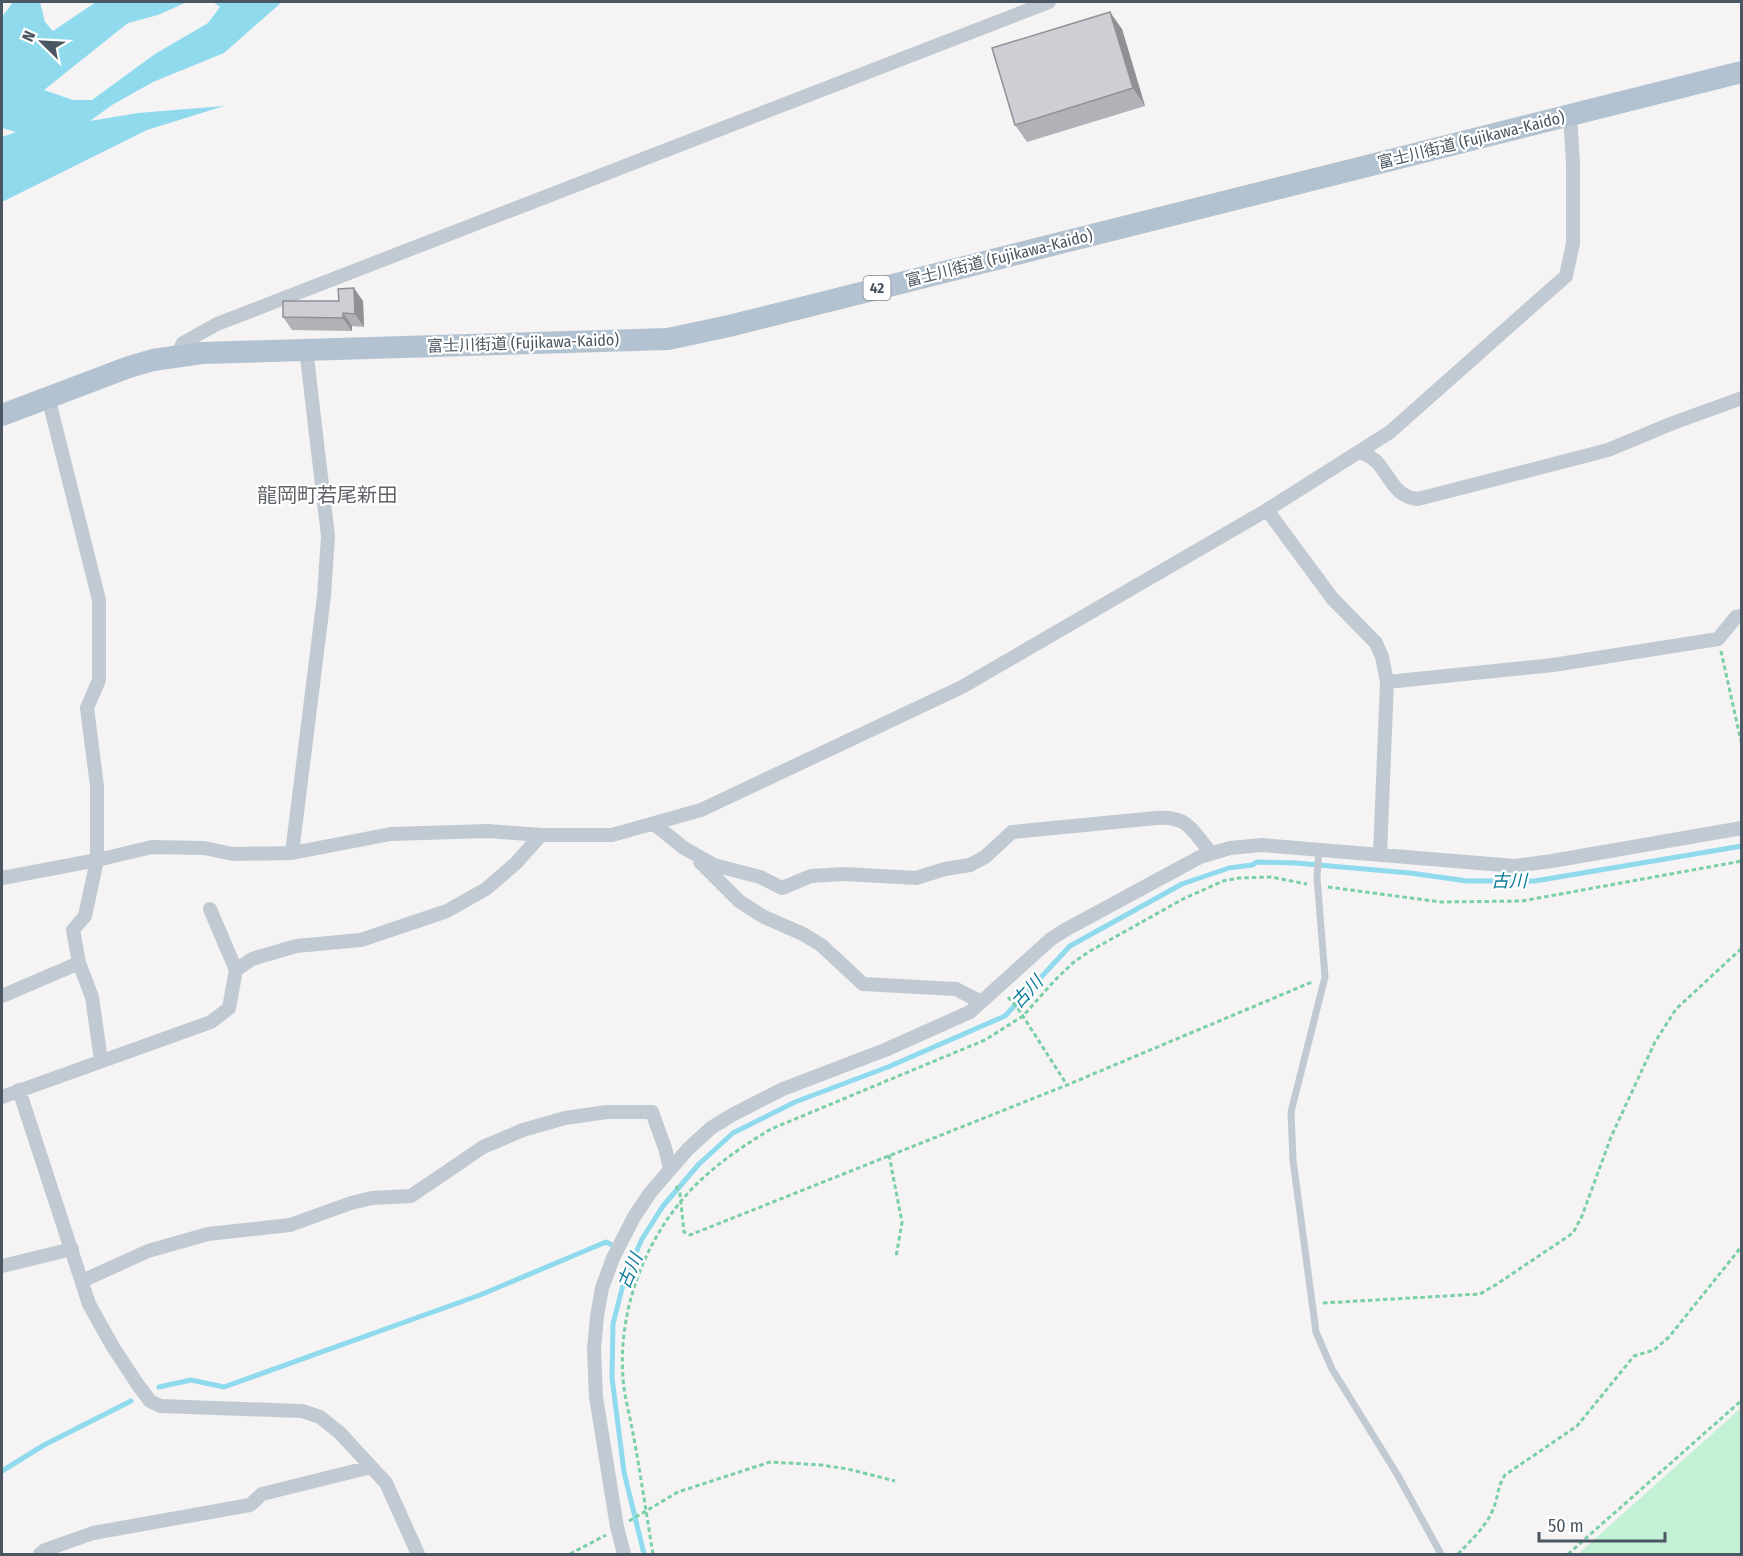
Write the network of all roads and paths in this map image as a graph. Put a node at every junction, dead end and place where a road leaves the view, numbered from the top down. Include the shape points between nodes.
1 (1049, 2) edge
2 (1742, 72) edge
3 (1570, 115) junction
4 (306, 349) junction
5 (176, 357) junction
6 (48, 397) junction
7 (1742, 398) edge
8 (2, 414) edge
9 (1361, 452) junction
10 (1267, 510) junction
11 (1742, 616) edge
12 (1718, 639) junction
13 (1387, 682) junction
14 (1742, 746) edge
15 (654, 824) junction
16 (1742, 828) edge
17 (541, 835) junction
18 (684, 848) junction
19 (1207, 848) dead end
20 (1318, 852) junction
21 (292, 853) junction
22 (1380, 854) junction
23 (97, 860) junction
24 (1742, 861) edge
25 (2, 878) edge
26 (1319, 886) junction
27 (210, 909) dead end
28 (1742, 948) edge
29 (79, 963) junction
30 (236, 970) junction
31 (1325, 977) junction
32 (1007, 995) dead end
33 (2, 996) edge
34 (981, 1002) junction
35 (1023, 1016) junction
36 (101, 1060) junction
37 (1067, 1085) junction
38 (19, 1090) junction
39 (2, 1097) edge
40 (889, 1155) junction
41 (670, 1169) junction
42 (680, 1194) dead end
43 (681, 1201) junction
44 (1742, 1246) edge
45 (72, 1249) junction
46 (896, 1257) dead end
47 (2, 1266) edge
48 (82, 1281) junction
49 (1311, 1304) junction
50 (1742, 1400) edge
51 (371, 1467) junction
52 (895, 1481) dead end
53 (646, 1512) junction
54 (622, 1525) junction
55 (40, 1554) edge
56 (418, 1554) edge
57 (570, 1554) edge
58 (624, 1554) edge
59 (653, 1554) edge
60 (1440, 1554) edge
61 (1458, 1554) edge
62 (1568, 1554) edge

1 - 5 street via 217,324 183,344
2 - 3 main road, 富士川街道 (Fujikawa-Kaido) / 42
3 - 4 main road, 富士川街道 (Fujikawa-Kaido) / 42 via 668,339
3 - 9 street via 1573,243 1566,276 1390,432
4 - 5 main road, 富士川街道 (Fujikawa-Kaido) / 42
4 - 21 street via 328,536
5 - 6 main road, 富士川街道 (Fujikawa-Kaido) / 42 via 129,367
6 - 8 main road, 富士川街道 (Fujikawa-Kaido) / 42
6 - 23 street via 99,600 99,680 87,708 98,786
7 - 9 street via 1608,450 1418,499 1406,498 1376,460
9 - 10 street
10 - 13 street via 1332,598 1376,643
10 - 15 street via 962,687 746,791
11 - 12 street via 1736,617
12 - 13 street via 1553,665
12 - 14 path
13 - 22 street
15 - 17 street via 612,834
15 - 18 street
16 - 22 street via 1515,866
17 - 21 street via 488,831 391,834
17 - 30 street via 486,889 447,911 361,940 296,946 252,959
18 - 19 street via 714,865 760,877 782,888 811,876 916,878 969,865 985,857 1011,832 1156,818 1180,819
18 - 34 street via 739,902 821,945 863,984 956,989
20 - 22 street
20 - 26 lane
20 - 34 street via 1262,845 1200,857 1051,939
21 - 23 street via 233,854 204,848 152,847
23 - 25 street
23 - 29 street via 85,916 73,930
24 - 26 path via 1495,903 1441,902
26 - 31 lane
26 - 35 path via 1271,877 1223,881 1090,951 1055,980
27 - 30 street
28 - 49 path via 1676,1010 1655,1041 1573,1233 1480,1294
29 - 33 street
29 - 36 street via 92,997
30 - 36 street via 229,1008 211,1022
31 - 37 path
31 - 49 lane via 1291,1112
32 - 35 path
34 - 41 street via 946,1024 751,1104 711,1128
35 - 37 path
35 - 43 path via 985,1040 771,1129 740,1148
36 - 38 street
37 - 40 path
38 - 39 street
38 - 45 street
40 - 43 path via 690,1235 684,1232
40 - 46 path via 902,1222
41 - 48 street via 652,1113 607,1112 565,1118 483,1147 411,1196 351,1203 290,1225 208,1234 148,1251
41 - 54 street via 623,1237 602,1288 597,1316 596,1397
42 - 43 path
43 - 53 path via 636,1279 622,1348 623,1380
44 - 61 path via 1669,1337 1654,1350 1634,1356 1577,1426 1505,1475 1488,1521
45 - 47 street
45 - 48 street
48 - 51 street via 89,1304 113,1347 150,1401 160,1406 302,1411 320,1417 340,1433
49 - 60 lane via 1316,1332 1332,1369 1397,1474
50 - 62 path
51 - 55 street via 262,1494 250,1505 93,1533
51 - 56 street via 386,1483
52 - 53 path via 848,1469 770,1462 678,1492
53 - 54 path
53 - 59 path
54 - 57 path
54 - 58 street

